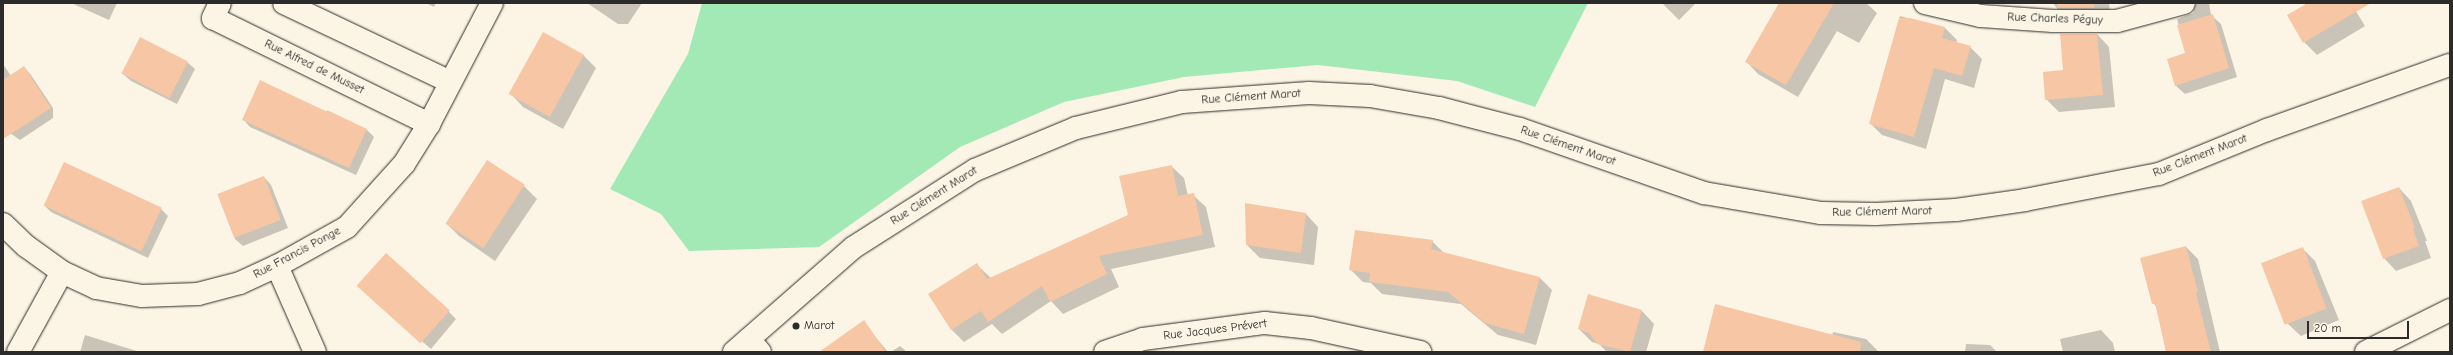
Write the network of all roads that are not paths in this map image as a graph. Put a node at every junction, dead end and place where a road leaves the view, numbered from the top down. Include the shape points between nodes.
1 (220, 3) edge
2 (284, 3) edge
3 (492, 3) edge
4 (1925, 3) edge
5 (2184, 3) edge
6 (1981, 9) edge
7 (2450, 65) edge
8 (450, 82) junction
9 (429, 124) junction
10 (3, 224) edge
11 (277, 266) junction
12 (62, 272) junction
13 (2450, 310) edge
14 (748, 348) edge
15 (18, 352) edge
16 (315, 352) edge
17 (1105, 352) edge
18 (1420, 352) edge
19 (2366, 352) edge

1 - 9 street, Rue Alfred de Musset via 213,18
2 - 8 street
3 - 8 street, Rue Francis Ponge
4 - 6 street, Rue Charles Péguy
5 - 6 street, Rue Charles Péguy via 2116,21 2053,21
7 - 14 street, Rue Clément Marot via 2267,130 2159,174 2025,200 1956,210 1876,214 1821,213 1704,193 1520,129 1439,108 1370,96 1309,93 1182,102 1076,128 975,170 854,247
8 - 9 street, Rue Francis Ponge
9 - 11 street, Rue Francis Ponge via 404,164 347,227
10 - 12 street, Rue Francis Ponge via 26,246
11 - 12 street, Rue Francis Ponge via 240,283 198,294 150,295 96,288
11 - 16 street
12 - 15 street
13 - 19 street
17 - 18 street, Rue Jacques Prévert via 1143,339 1265,323 1311,328

